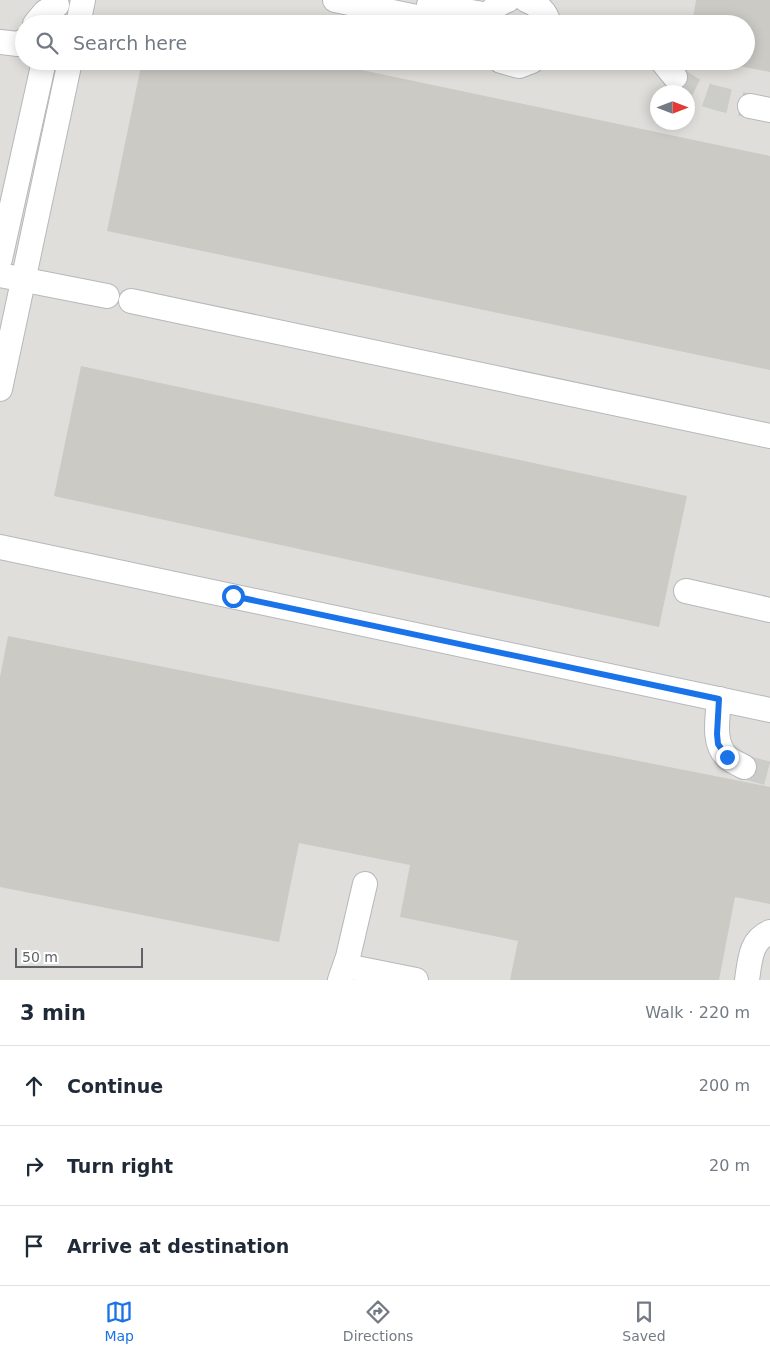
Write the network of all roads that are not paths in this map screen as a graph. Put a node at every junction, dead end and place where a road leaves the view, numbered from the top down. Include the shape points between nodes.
1 (83, 0) edge
2 (335, 0) edge
3 (403, 0) edge
4 (508, 0) edge
5 (526, 0) edge
6 (56, 10) edge
7 (42, 15) edge
8 (80, 15) edge
9 (407, 15) edge
10 (469, 15) edge
11 (489, 15) edge
12 (544, 15) edge
13 (0, 42) edge
14 (15, 44) edge
15 (41, 70) edge
16 (68, 70) edge
17 (7, 193) edge
18 (40, 200) junction
19 (0, 260) edge
20 (0, 275) edge
21 (23, 280) junction
22 (107, 296) dead end
23 (131, 301) dead end
24 (0, 389) edge
25 (770, 436) edge
26 (0, 547) edge
27 (686, 591) dead end
28 (770, 610) edge
29 (719, 699) junction
30 (770, 710) edge
31 (744, 767) tunnel mouth
32 (365, 884) dead end
33 (770, 932) edge
34 (343, 973) edge
35 (416, 980) edge
36 (747, 980) edge

1 - 8 lane
2 - 9 lane
3 - 10 lane
4 - 11 lane via 492,9
5 - 12 lane via 534,3
6 - 7 lane
13 - 14 lane
15 - 17 lane
16 - 18 lane
17 - 18 lane
17 - 19 lane
18 - 21 lane
20 - 21 lane
21 - 22 lane
21 - 24 lane
23 - 25 lane
26 - 29 lane
27 - 28 lane
29 - 30 lane
29 - 31 lane via 718,744 727,757
32 - 34 lane
33 - 36 lane via 758,939 753,949
34 - 35 lane

